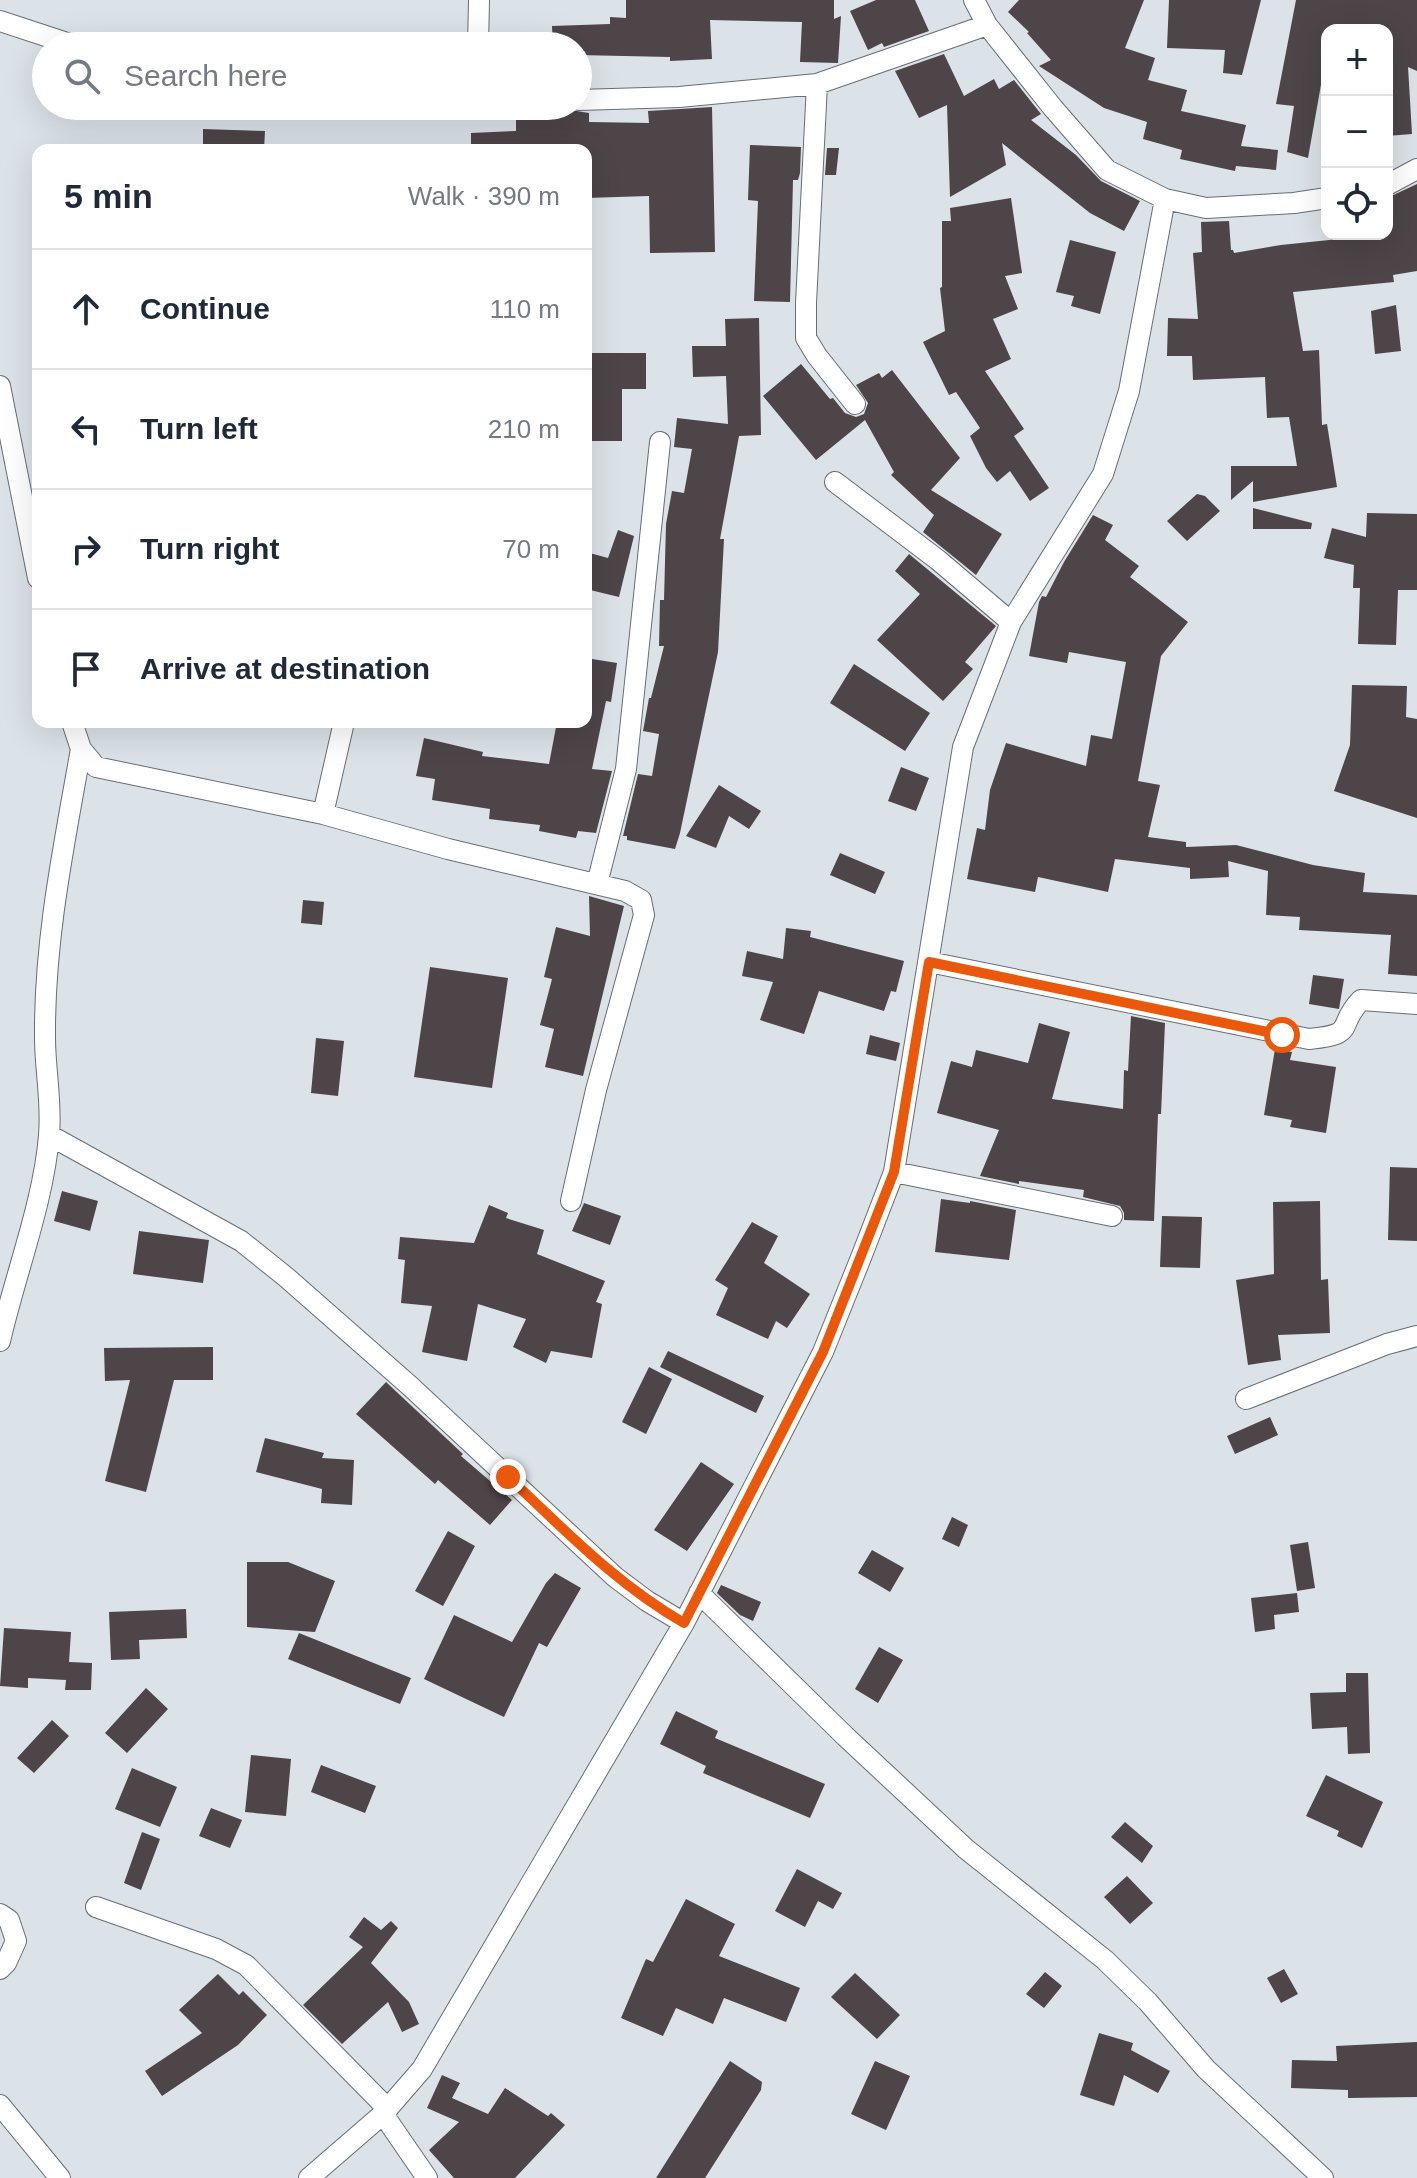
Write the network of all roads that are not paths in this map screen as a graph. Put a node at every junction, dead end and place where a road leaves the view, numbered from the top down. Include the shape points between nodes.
1 (479, 0) edge
2 (974, 0) edge
3 (0, 21) edge
4 (987, 25) junction
5 (33, 32) edge
6 (478, 32) edge
7 (817, 84) junction
8 (592, 100) edge
9 (1417, 169) edge
10 (1393, 182) edge
11 (1165, 199) junction
12 (1321, 199) edge
13 (0, 386) edge
14 (855, 404) dead end
15 (660, 442) dead end
16 (835, 482) dead end
17 (32, 548) edge
18 (1011, 622) junction
19 (74, 728) edge
20 (343, 728) edge
21 (81, 749) junction
22 (323, 814) junction
23 (597, 884) junction
24 (929, 962) junction
25 (1417, 1004) edge
26 (49, 1135) junction
27 (894, 1172) junction
28 (571, 1201) dead end
29 (1112, 1216) dead end
30 (1417, 1336) edge
31 (0, 1341) edge
32 (1246, 1399) dead end
33 (699, 1593) junction
34 (684, 1623) junction
35 (96, 1907) dead end
36 (0, 1914) edge
37 (0, 1969) edge
38 (0, 2105) edge
39 (386, 2112) junction
40 (60, 2178) edge
41 (309, 2178) edge
42 (427, 2178) edge
43 (1323, 2178) edge

1 - 6 street
2 - 4 street
3 - 5 street
4 - 7 street
4 - 11 street via 1107,170
7 - 8 street
7 - 14 street via 806,338
9 - 10 street
11 - 12 street via 1206,208
11 - 18 street via 1129,391 1103,474
13 - 17 street
15 - 23 street via 626,769
16 - 18 street
18 - 24 street via 963,747
19 - 21 street
20 - 22 street
21 - 22 street via 96,767 114,772
21 - 26 street via 52,917 45,1039
22 - 23 street
23 - 28 street via 641,900 644,915
24 - 25 street via 1309,1039 1342,1032 1361,1000
24 - 27 street
26 - 31 street
26 - 34 street via 241,1241 410,1386 615,1577
27 - 29 street
27 - 33 street via 823,1352
30 - 32 street
33 - 34 street
33 - 43 street via 966,1849 1105,1960 1206,2069
34 - 39 street via 422,2069
35 - 39 street via 216,1949 246,1965
36 - 37 street via 9,1920 16,1941
38 - 40 street
39 - 41 street
39 - 42 street

